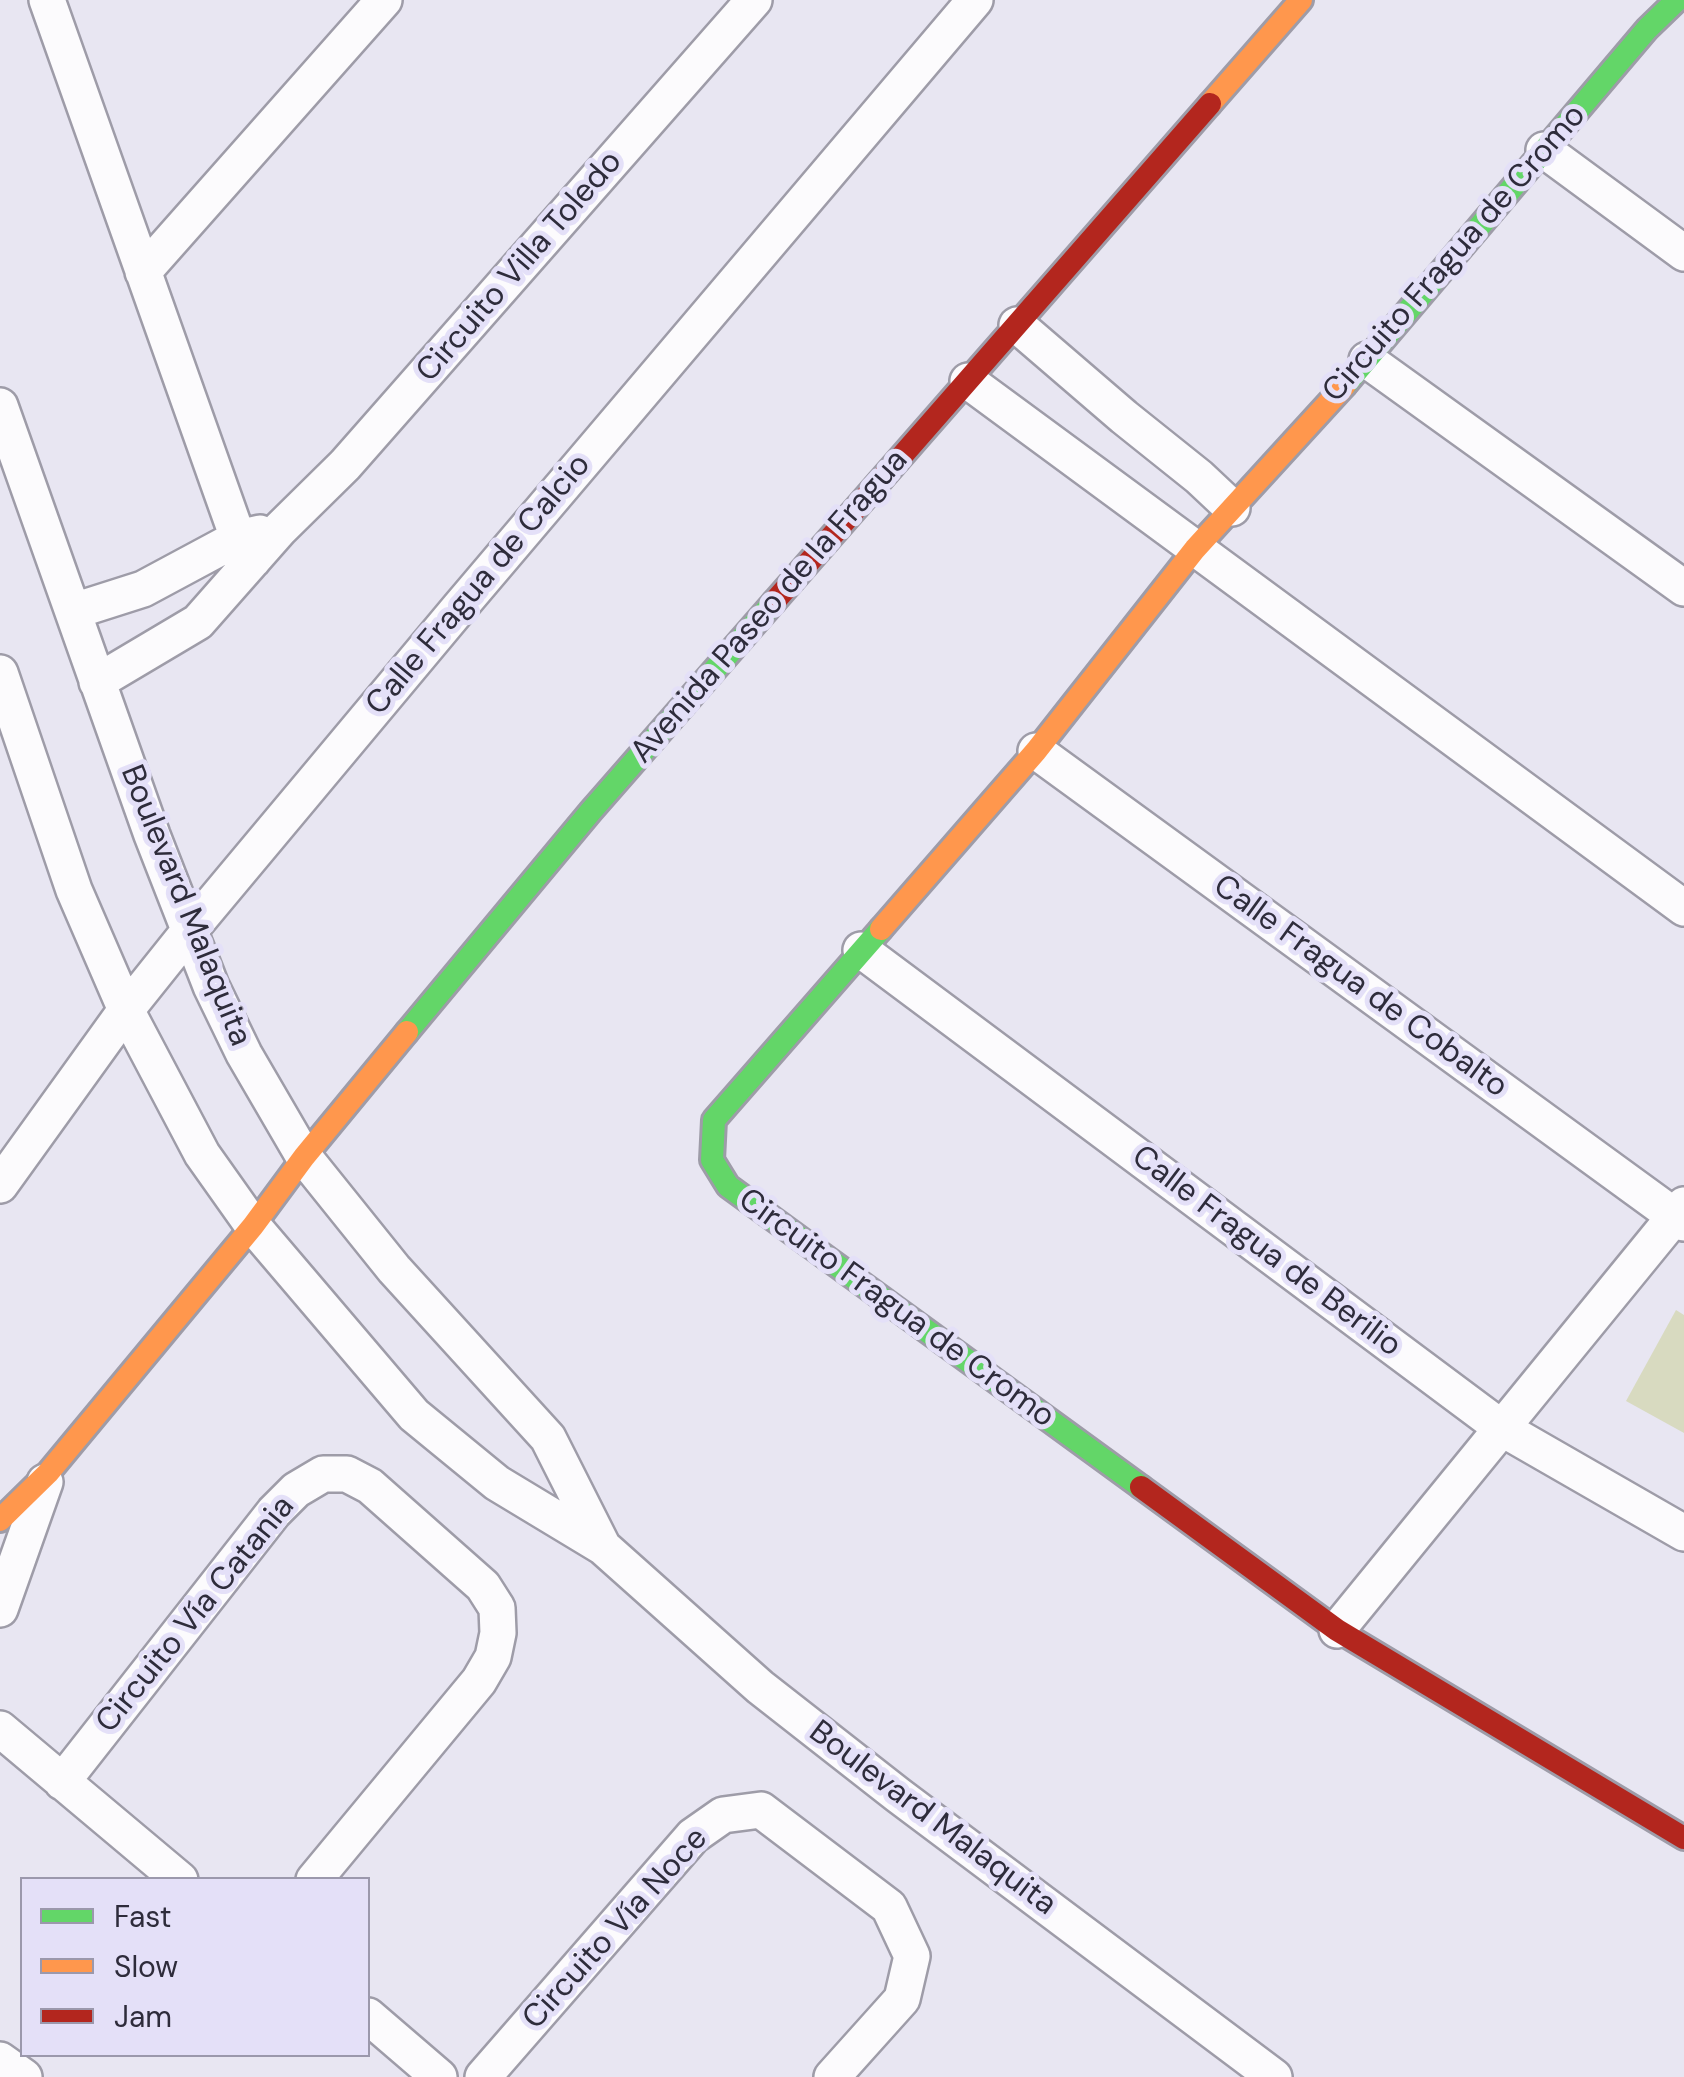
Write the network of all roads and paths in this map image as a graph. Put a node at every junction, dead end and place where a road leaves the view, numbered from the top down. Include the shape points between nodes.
1 (47, 0) edge
2 (384, 0) edge
3 (754, 0) edge
4 (975, 0) edge
5 (1301, 0) edge
6 (1677, 0) edge
7 (1544, 150) junction
8 (1684, 253) edge
9 (143, 272) junction
10 (1017, 324) junction
11 (1367, 360) junction
12 (968, 382) junction
13 (0, 406) edge
14 (1232, 508) junction
15 (246, 549) junction
16 (1196, 549) junction
17 (1684, 588) edge
18 (74, 611) junction
19 (0, 673) edge
20 (98, 682) junction
21 (1036, 750) junction
22 (1684, 908) edge
23 (190, 930) junction
24 (861, 950) junction
25 (126, 1010) junction
26 (304, 1158) junction
27 (0, 1185) edge
28 (1681, 1215) edge
29 (253, 1226) junction
30 (1503, 1429) junction
31 (48, 1472) junction
32 (0, 1520) edge
33 (1684, 1532) edge
34 (603, 1547) junction
35 (0, 1609) edge
36 (1337, 1630) junction
37 (0, 1729) edge
38 (62, 1782) junction
39 (1684, 1838) edge
40 (176, 1877) edge
41 (316, 1877) edge
42 (370, 2018) edge
43 (0, 2060) edge
44 (24, 2077) edge
45 (439, 2077) edge
46 (484, 2077) edge
47 (832, 2077) edge
48 (1274, 2077) edge

1 - 9 street
2 - 9 street
3 - 15 street, Circuito Villa Toledo via 345,465 280,528
4 - 23 street, Calle Fragua de Calcio
5 - 10 street, Avenida Paseo de la Fragua
6 - 7 street, Circuito Fragua de Cromo
7 - 8 street
7 - 11 street, Circuito Fragua de Cromo
9 - 15 street
10 - 12 street, Avenida Paseo de la Fragua
10 - 14 street
11 - 14 street, Circuito Fragua de Cromo
11 - 17 street
12 - 16 street
12 - 26 street, Avenida Paseo de la Fragua via 591,810
13 - 18 street, Boulevard Malaquita
14 - 16 street, Circuito Fragua de Cromo
15 - 18 street, Circuito Villa Toledo
15 - 20 street via 198,622
16 - 21 street, Circuito Fragua de Cromo
16 - 22 street
18 - 20 street, Boulevard Malaquita
19 - 25 street, Boulevard Malaquita via 74,890
20 - 23 street, Boulevard Malaquita
21 - 24 street, Circuito Fragua de Cromo
21 - 28 street, Calle Fragua de Cobalto
23 - 25 street, Calle Fragua de Calcio
23 - 26 street, Boulevard Malaquita via 244,1054
24 - 30 street, Calle Fragua de Berilio
24 - 36 street, Circuito Fragua de Cromo via 714,1120 712,1160 728,1186
25 - 27 street, Calle Fragua de Calcio
25 - 29 street, Boulevard Malaquita via 202,1154
26 - 29 street, Avenida Paseo de la Fragua
26 - 34 street, Boulevard Malaquita via 548,1438
28 - 30 street
29 - 31 street, Avenida Paseo de la Fragua
29 - 34 street, Boulevard Malaquita via 414,1415 497,1482
30 - 33 street, Calle Fragua de Berilio
30 - 36 street
31 - 32 street, Avenida Paseo de la Fragua
31 - 35 street
34 - 48 street, Boulevard Malaquita via 760,1687
36 - 39 street, Circuito Fragua de Cromo
37 - 38 street
38 - 40 street
38 - 41 street, Circuito Vía Catania via 274,1512 323,1474 347,1474 370,1486 484,1586 497,1608 498,1633 479,1681
42 - 45 street
43 - 44 street
46 - 47 street, Circuito Vía Noce via 693,1836 723,1814 761,1810 889,1907 912,1956 902,1999

